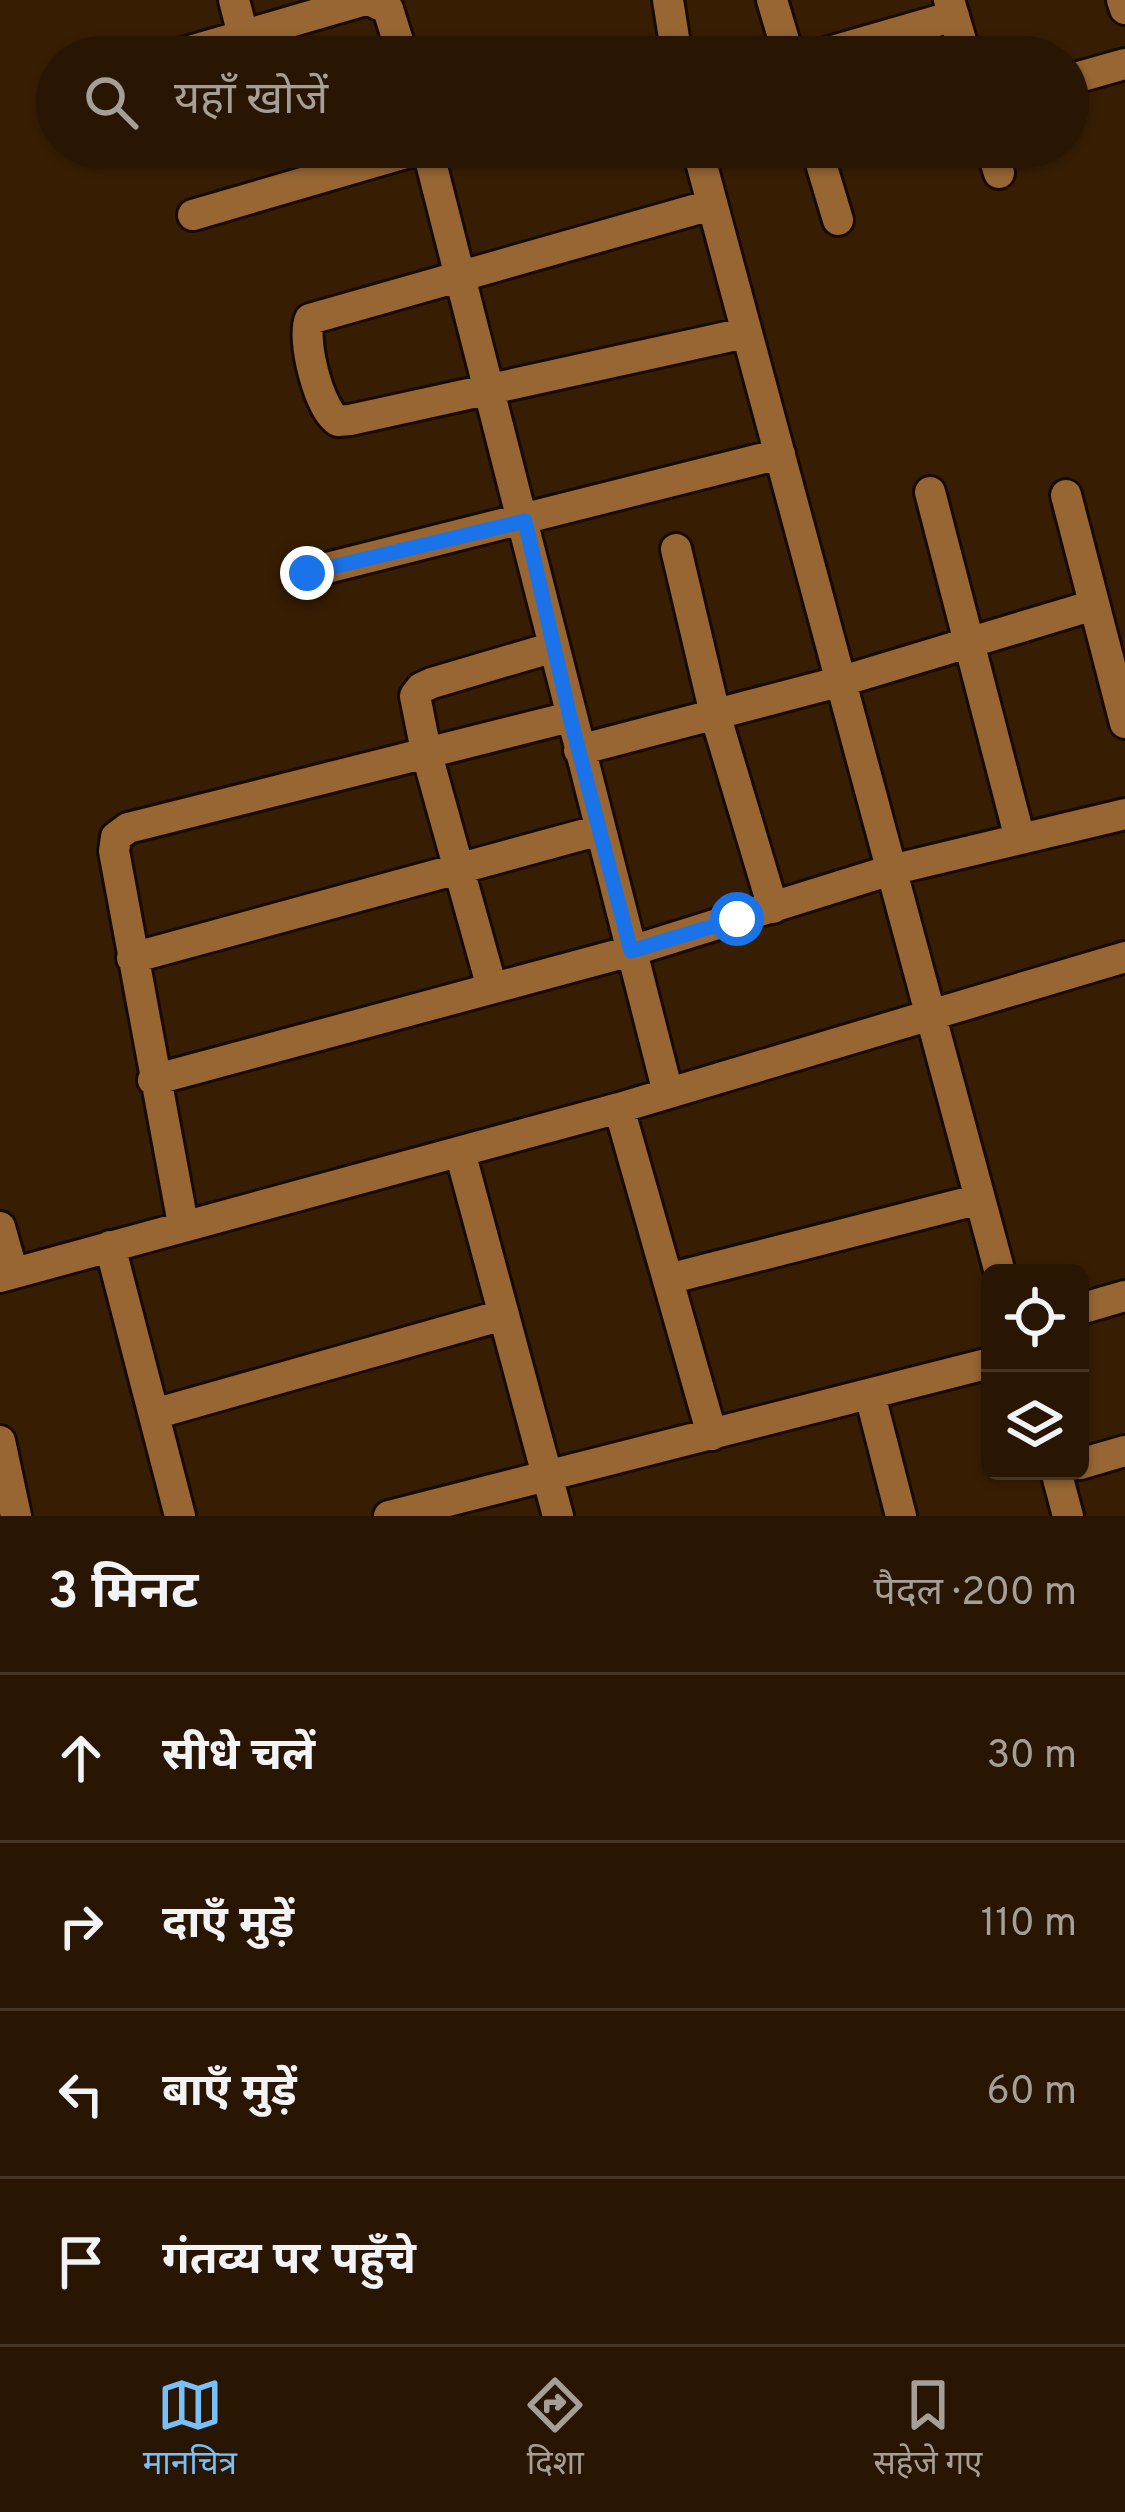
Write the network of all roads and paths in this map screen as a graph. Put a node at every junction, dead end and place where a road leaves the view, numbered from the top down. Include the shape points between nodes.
1 (234, 0) edge
2 (668, 0) edge
3 (772, 0) edge
4 (1123, 0) edge
5 (354, 2) edge
6 (952, 8) edge
7 (1125, 9) edge
8 (243, 35) junction
9 (240, 36) edge
10 (396, 36) edge
11 (673, 36) edge
12 (783, 36) edge
13 (872, 36) edge
14 (1125, 64) edge
15 (1089, 74) edge
16 (355, 168) edge
17 (432, 168) edge
18 (702, 168) edge
19 (822, 168) edge
20 (711, 205) junction
21 (193, 215) dead end
22 (838, 220) dead end
23 (460, 276) junction
24 (745, 333) junction
25 (491, 388) junction
26 (780, 454) junction
27 (930, 492) dead end
28 (1066, 495) dead end
29 (525, 521) junction
30 (676, 549) dead end
31 (307, 573) dead end
32 (1094, 605) junction
33 (969, 641) junction
34 (554, 647) junction
35 (842, 681) junction
36 (715, 714) junction
37 (570, 717) junction
38 (1125, 723) edge
39 (578, 750) junction
40 (426, 751) junction
41 (1125, 814) edge
42 (600, 830) junction
43 (1021, 839) junction
44 (458, 868) junction
45 (891, 870) junction
46 (772, 908) junction
47 (631, 951) junction
48 (1125, 957) edge
49 (132, 958) junction
50 (491, 988) junction
51 (928, 1016) junction
52 (153, 1080) junction
53 (668, 1093) junction
54 (619, 1108) junction
55 (460, 1152) junction
56 (980, 1199) junction
57 (183, 1224) junction
58 (0, 1227) edge
59 (110, 1246) junction
60 (998, 1264) edge
61 (6, 1275) edge
62 (668, 1279) junction
63 (1125, 1296) edge
64 (1089, 1306) edge
65 (503, 1315) junction
66 (981, 1365) edge
67 (870, 1395) junction
68 (154, 1414) junction
69 (712, 1435) junction
70 (0, 1442) edge
71 (1125, 1451) edge
72 (1089, 1461) edge
73 (547, 1476) junction
74 (1058, 1480) edge
75 (16, 1516) edge
76 (180, 1516) edge
77 (388, 1516) edge
78 (558, 1516) edge
79 (901, 1516) edge
80 (1068, 1516) edge

1 - 8 street
2 - 11 street
3 - 12 street
4 - 7 street
5 - 8 street
5 - 10 street via 388,9
6 - 13 street
8 - 9 street
14 - 15 street
16 - 21 street
17 - 23 street
18 - 20 street
19 - 22 street
20 - 23 street
20 - 24 street
23 - 25 street
23 - 25 street via 310,319 306,335 323,406 338,421 350,420
24 - 25 street
24 - 26 street
25 - 29 street
26 - 29 street
26 - 35 street
27 - 33 street
28 - 32 street
29 - 31 street
29 - 34 street
30 - 36 street
32 - 33 street
32 - 38 street
33 - 35 street
33 - 43 street
34 - 37 street
34 - 40 street via 421,688 415,708
35 - 36 street
35 - 45 street
36 - 39 street
36 - 46 street
37 - 39 street
37 - 40 street
39 - 42 street
40 - 44 street
40 - 49 street via 128,828 114,851
41 - 43 street
42 - 44 street
42 - 47 street
43 - 45 street
44 - 49 street
44 - 50 street
45 - 46 street
45 - 51 street
46 - 47 street
47 - 50 street
47 - 53 street
48 - 51 street
49 - 52 street
50 - 52 street
51 - 53 street
51 - 56 street
52 - 57 street
53 - 54 street
54 - 55 street
54 - 62 street
55 - 57 street
55 - 65 street
56 - 60 street
56 - 62 street
57 - 59 street
58 - 61 street
59 - 61 street
59 - 68 street
62 - 69 street
63 - 64 street
65 - 68 street
65 - 73 street
66 - 67 street
67 - 69 street
67 - 79 street
68 - 76 street
69 - 73 street
70 - 75 street
71 - 72 street
73 - 77 street
73 - 78 street
74 - 80 street

